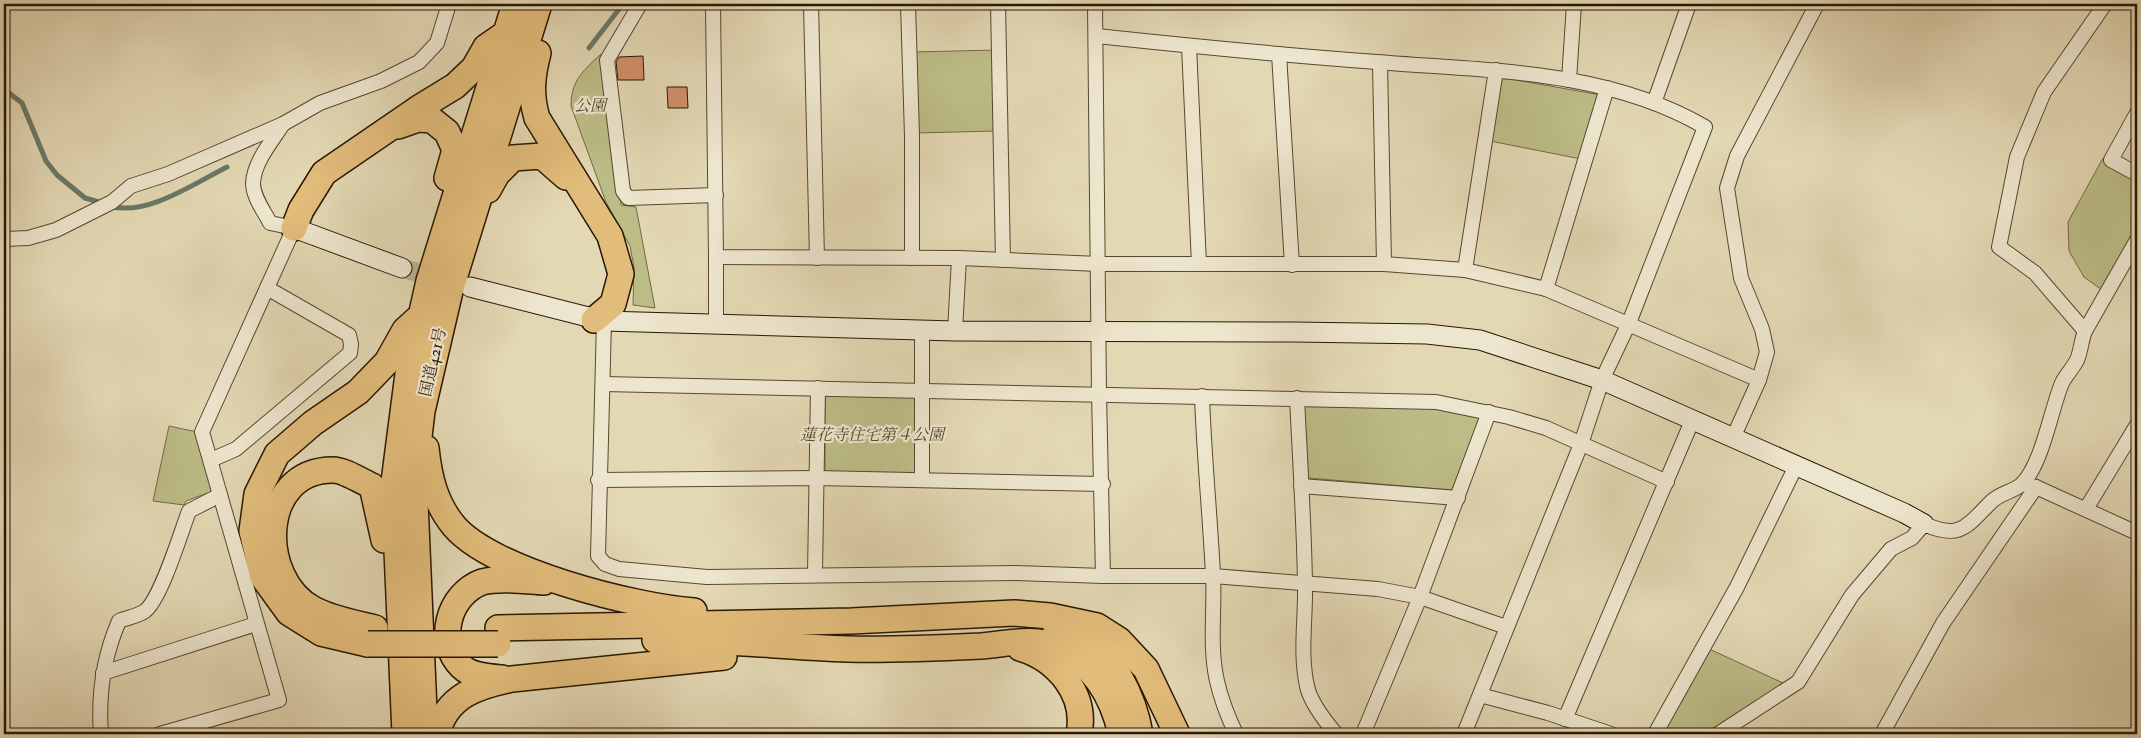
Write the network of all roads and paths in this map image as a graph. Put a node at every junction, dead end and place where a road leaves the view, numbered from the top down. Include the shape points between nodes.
1 (448, 4) edge
2 (515, 4) edge
3 (539, 4) edge
4 (547, 4) edge
5 (640, 4) edge
6 (712, 4) edge
7 (810, 4) edge
8 (908, 4) edge
9 (998, 4) edge
10 (1095, 4) edge
11 (1574, 4) edge
12 (1689, 4) edge
13 (1814, 4) edge
14 (2105, 4) edge
15 (506, 33) junction
16 (1097, 36) junction
17 (1189, 46) junction
18 (1279, 54) junction
19 (1380, 63) junction
20 (1496, 70) junction
21 (1569, 80) junction
22 (1607, 88) junction
23 (1654, 103) junction
24 (2137, 113) edge
25 (283, 124) junction
26 (388, 129) junction
27 (2137, 174) edge
28 (716, 195) junction
29 (474, 215) junction
30 (436, 219) junction
31 (294, 228) junction
32 (610, 236) junction
33 (4, 239) edge
34 (2137, 240) edge
35 (440, 246) junction
36 (716, 258) junction
37 (817, 258) junction
38 (912, 258) junction
39 (959, 258) junction
40 (1003, 260) junction
41 (1099, 264) junction
42 (1199, 264) junction
43 (1384, 264) junction
44 (1292, 265) junction
45 (402, 268) tunnel mouth
46 (1465, 270) junction
47 (470, 287) dead end
48 (267, 288) junction
49 (1546, 289) junction
50 (599, 321) junction
51 (412, 323) junction
52 (1629, 323) junction
53 (716, 326) junction
54 (922, 330) junction
55 (955, 331) junction
56 (2085, 331) junction
57 (1099, 332) junction
58 (1602, 380) junction
59 (1759, 380) junction
60 (603, 384) junction
61 (818, 388) junction
62 (921, 390) junction
63 (1099, 393) junction
64 (1202, 396) junction
65 (1297, 398) junction
66 (422, 411) junction
67 (1489, 412) junction
68 (1692, 421) junction
69 (2137, 425) edge
70 (1732, 438) junction
71 (1581, 444) junction
72 (211, 460) junction
73 (1796, 466) junction
74 (816, 478) junction
75 (598, 480) junction
76 (922, 480) junction
77 (1667, 482) junction
78 (1103, 484) junction
79 (2021, 484) junction
80 (1301, 486) junction
81 (2036, 487) junction
82 (220, 495) junction
83 (1458, 498) junction
84 (2086, 509) junction
85 (1924, 524) junction
86 (2137, 533) edge
87 (815, 574) junction
88 (1103, 576) junction
89 (1213, 576) junction
90 (567, 584) junction
91 (1305, 584) junction
92 (1420, 596) junction
93 (1014, 612) junction
94 (851, 621) junction
95 (256, 624) junction
96 (1506, 627) junction
97 (371, 636) junction
98 (498, 636) junction
99 (996, 645) junction
100 (846, 649) junction
101 (103, 673) junction
102 (512, 679) junction
103 (1480, 695) junction
104 (1565, 719) junction
105 (404, 723) edge
106 (101, 734) edge
107 (160, 734) edge
108 (425, 734) edge
109 (437, 734) edge
110 (1079, 734) edge
111 (1120, 734) edge
112 (1140, 734) edge
113 (1177, 734) edge
114 (1236, 734) edge
115 (1336, 734) edge
116 (1363, 734) edge
117 (1464, 734) edge
118 (1611, 734) edge
119 (1655, 734) edge
120 (1718, 734) edge
121 (1882, 734) edge

1 - 25 street via 437,42 419,62 381,81 320,103
2 - 15 highway, 国道421号
3 - 29 highway, 国道421号
4 - 32 highway via 532,76 532,99 537,118
5 - 28 street via 607,60 623,191 628,198
6 - 28 street
7 - 37 street
8 - 38 street
9 - 40 street
10 - 16 street
11 - 21 street
12 - 23 street
13 - 59 street via 1816,6 1738,156 1727,188 1741,278 1762,329 1767,352
14 - 56 street via 2044,92 2017,157 1999,247 2035,273
15 - 26 highway via 486,47 474,68 455,86
15 - 35 highway, 国道421号
16 - 17 street
16 - 41 street
17 - 18 street
17 - 42 street
18 - 19 street
18 - 44 street
19 - 20 street
19 - 43 street
20 - 21 street
20 - 46 street
21 - 22 street
22 - 23 street
22 - 49 street
23 - 52 street via 1705,127
24 - 27 street via 2111,160
25 - 31 street via 261,158 253,183 270,223
25 - 33 street via 168,174 132,186 83,218 42,235
26 - 30 highway via 418,119 432,120 447,132 455,150
26 - 31 highway via 324,174 301,210
28 - 36 street
29 - 32 highway via 497,174 513,158 542,156 562,173
29 - 66 highway, 国道421号 via 450,291
30 - 35 highway
30 - 51 highway
31 - 45 street
31 - 48 street
32 - 50 highway via 621,274 613,304
34 - 56 street
35 - 51 highway, 国道421号
36 - 37 street
36 - 53 street
37 - 38 street
38 - 39 street
39 - 40 street
39 - 55 street
40 - 41 street
41 - 42 street
41 - 57 street
42 - 44 street
43 - 44 street
43 - 46 street
46 - 49 street
47 - 50 street
48 - 72 street via 202,432
48 - 72 street via 349,335 350,353 236,449
49 - 52 street
50 - 53 street
50 - 60 street
51 - 97 highway via 387,362 358,392 313,423 277,454 257,494 252,531 263,577 289,613 321,632
51 - 105 highway, 国道421号 via 394,482
52 - 58 street
52 - 59 street
53 - 54 street
54 - 55 street
54 - 62 street
55 - 57 street
56 - 79 street via 2077,360 2062,382 2034,465
57 - 58 street via 1427,334 1480,340
57 - 63 street
58 - 68 street
58 - 71 street
59 - 70 street
60 - 61 street
60 - 75 street
61 - 62 street
61 - 74 street
62 - 63 street
62 - 76 street
63 - 64 street
63 - 78 street
64 - 65 street
64 - 89 street
65 - 67 street via 1436,402
65 - 80 street
66 - 90 highway via 429,470 436,496 455,528 496,555
66 - 108 highway, 国道421号 via 414,479
67 - 71 street via 1546,428
67 - 83 street
68 - 70 street
68 - 77 street
69 - 84 street
70 - 73 street
71 - 77 street
71 - 96 street
72 - 82 street
73 - 85 street
73 - 119 street via 1736,587
74 - 75 street
74 - 76 street
74 - 87 street
75 - 87 street via 598,556 605,564 619,569 707,577
76 - 78 street
77 - 104 street
78 - 88 street
79 - 81 street
79 - 85 street via 1996,497 1957,531 1943,532
80 - 83 street
80 - 91 street
81 - 84 street
81 - 121 street via 1944,623
82 - 95 street
82 - 101 street via 189,511 176,552 149,605 145,611 119,621
83 - 92 street
84 - 86 street
85 - 120 street via 1912,538 1891,549 1852,595 1798,682
87 - 88 street
88 - 89 street
89 - 91 street
89 - 114 street via 1216,679
90 - 94 highway via 604,595 691,611
90 - 102 highway via 484,582 459,597 452,609 448,621 449,642 461,666 474,674
91 - 92 street via 1378,589
91 - 115 street via 1304,651 1308,690 1323,720
92 - 96 street
92 - 116 street
93 - 94 highway
93 - 112 highway via 1078,635 1092,645 1106,659 1126,689
93 - 113 highway via 1097,626 1118,640 1146,669
94 - 98 highway
95 - 101 street
95 - 107 street via 279,700
96 - 103 street
97 - 98 highway, bridge
97 - 105 highway via 312,609 295,594 282,572 273,547 273,520 288,487 308,474 335,470 372,486 384,533 390,664
98 - 100 highway
99 - 100 highway
99 - 110 highway via 1032,651 1058,670 1076,699 1080,714
99 - 111 highway via 1040,642 1073,656 1099,682 1117,719
100 - 102 highway via 692,659
101 - 106 street via 99,710
102 - 109 highway via 470,690 444,713
103 - 104 street
103 - 117 street
104 - 118 street

